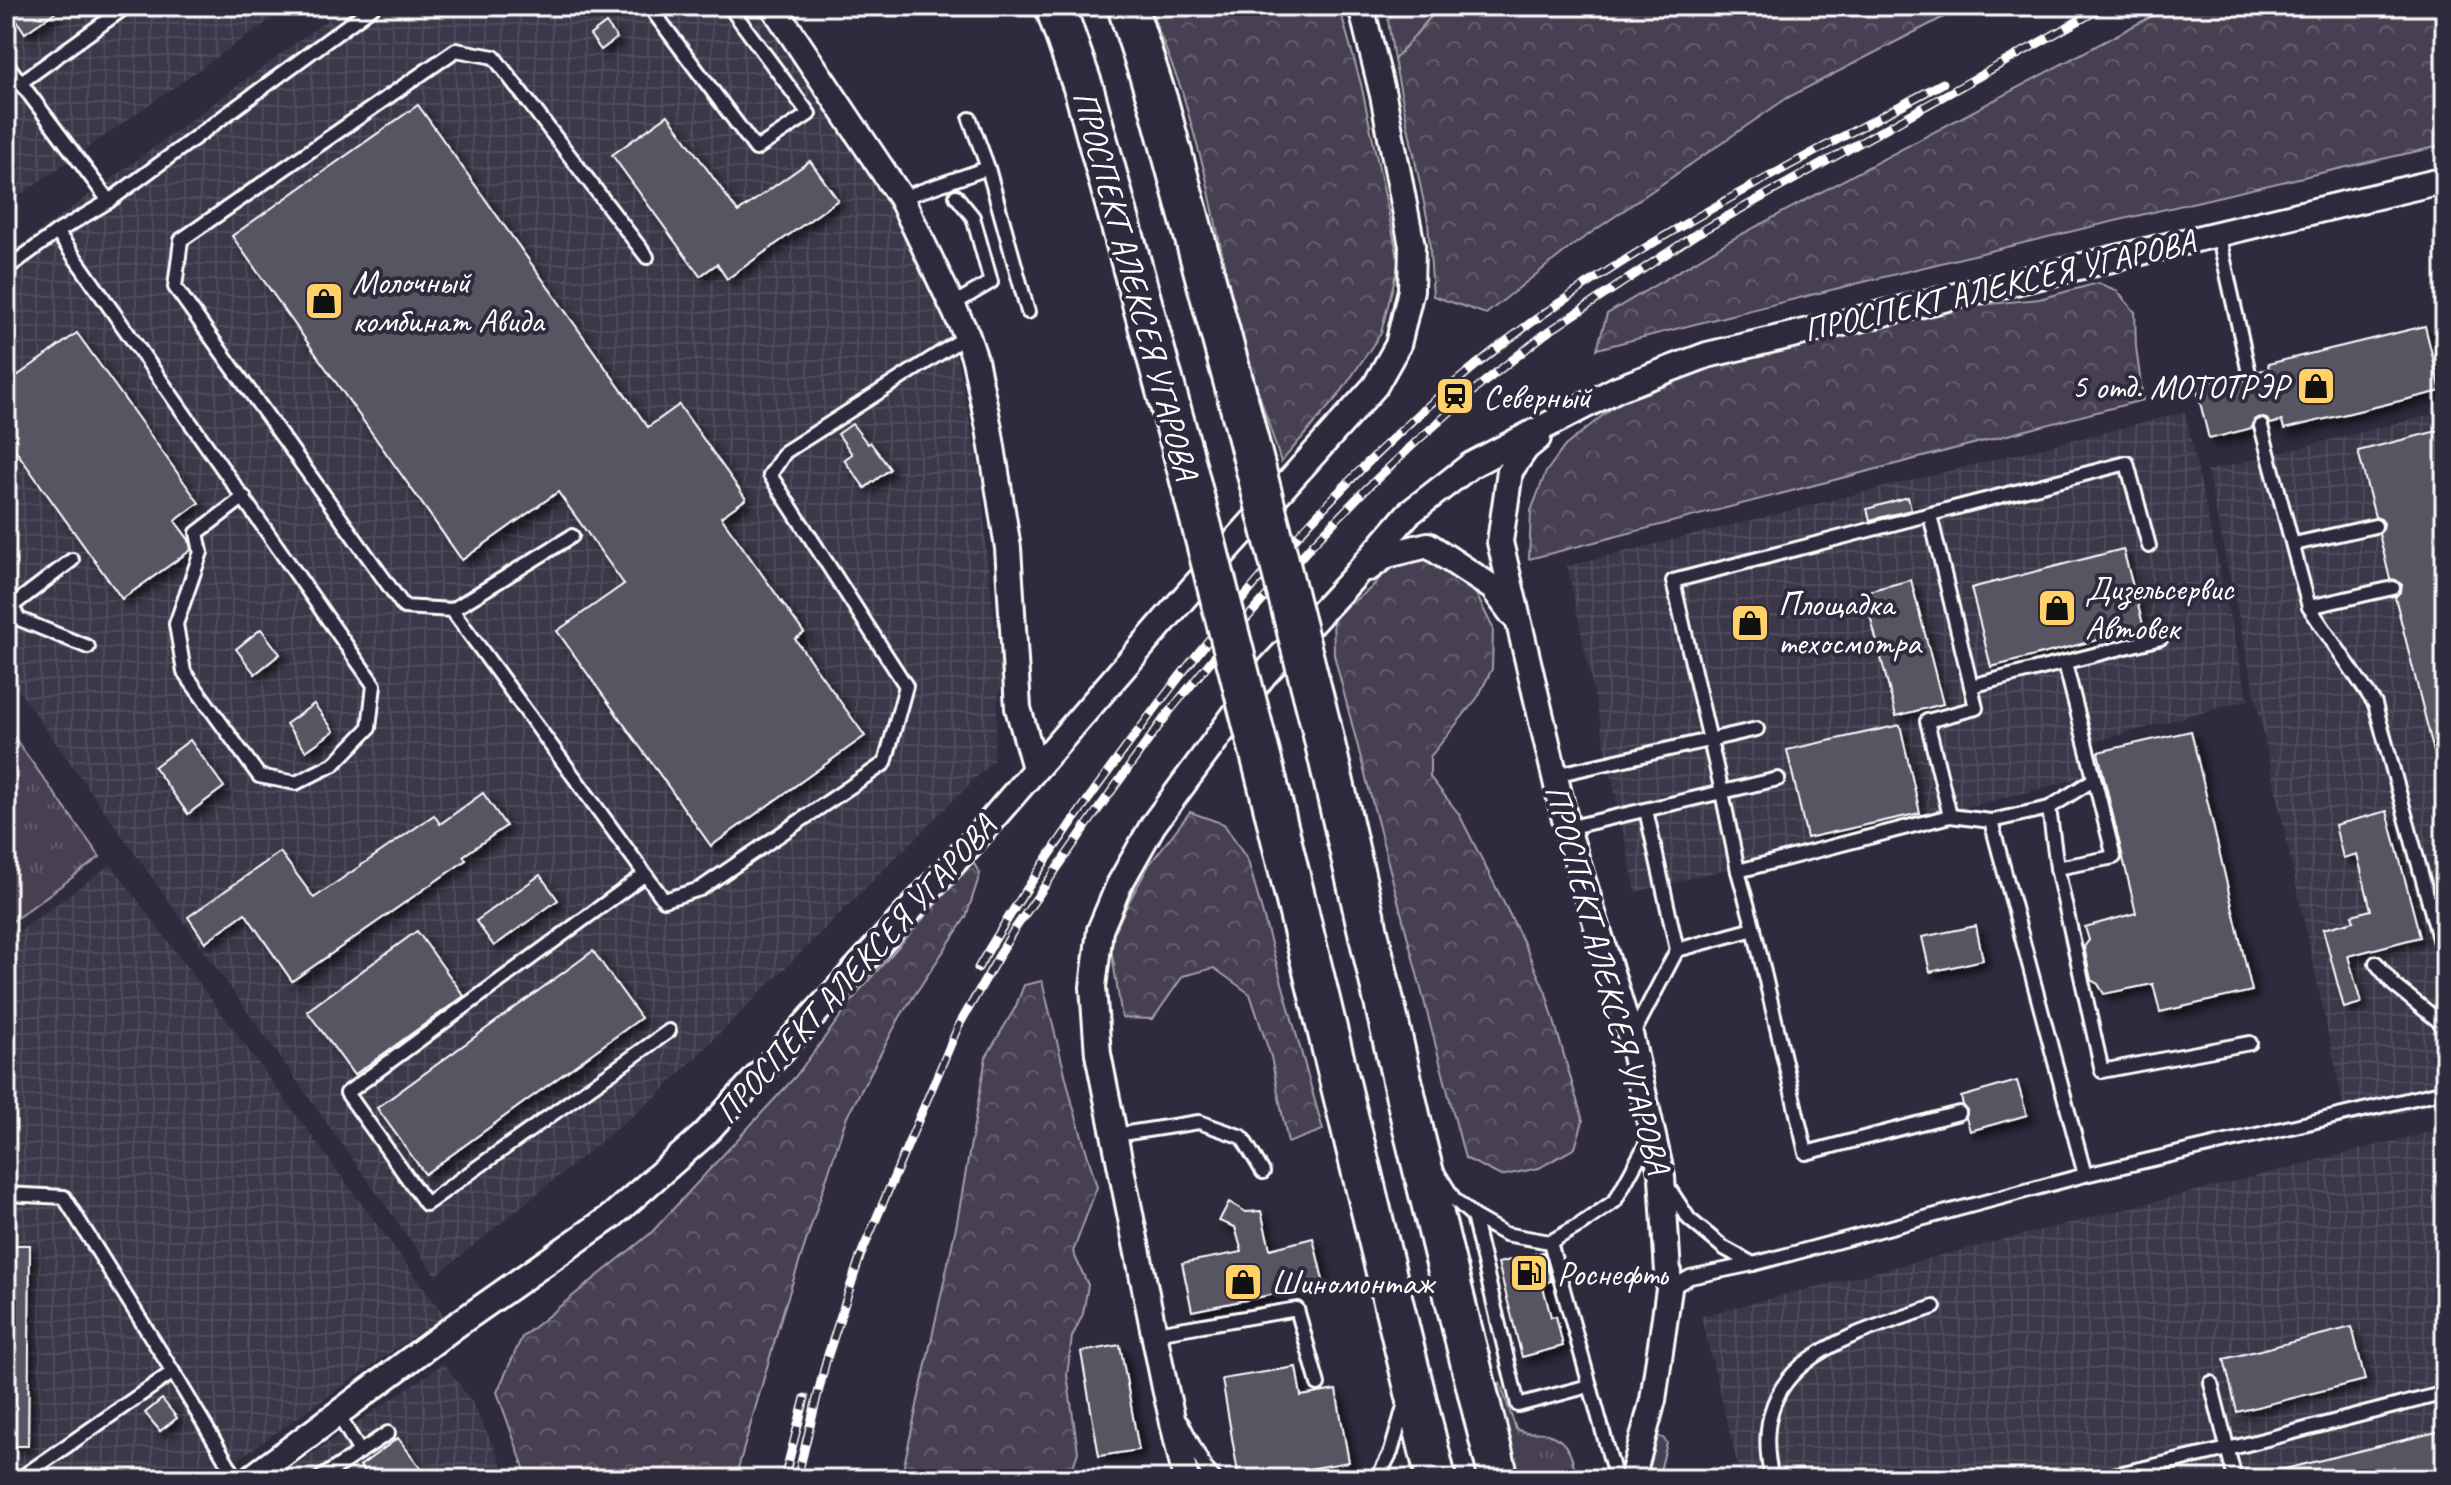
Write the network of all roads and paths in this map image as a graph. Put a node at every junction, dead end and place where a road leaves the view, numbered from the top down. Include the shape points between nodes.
1 (127, 6) edge
2 (374, 6) edge
3 (666, 6) edge
4 (729, 6) edge
5 (773, 6) edge
6 (1055, 6) edge
7 (1127, 6) edge
8 (1361, 6) edge
9 (6, 63) edge
10 (20, 83) junction
11 (970, 119) dead end
12 (988, 168) junction
13 (2445, 180) edge
14 (956, 196) dead end
15 (901, 198) junction
16 (109, 201) junction
17 (57, 232) junction
18 (2218, 233) junction
19 (647, 257) dead end
20 (6, 269) edge
21 (952, 305) junction
22 (1028, 312) dead end
23 (967, 336) junction
24 (2249, 373) dead end
25 (1562, 417) junction
26 (2261, 426) dead end
27 (244, 497) junction
28 (1930, 515) junction
29 (2375, 526) dead end
30 (572, 536) dead end
31 (2294, 544) junction
32 (2149, 546) dead end
33 (72, 560) dead end
34 (1353, 578) junction
35 (2393, 588) dead end
36 (9, 602) edge
37 (2309, 607) junction
38 (452, 610) junction
39 (1519, 624) junction
40 (2161, 638) dead end
41 (88, 647) dead end
42 (2065, 663) junction
43 (1971, 686) junction
44 (1757, 729) dead end
45 (1710, 740) junction
46 (1035, 768) junction
47 (1555, 775) junction
48 (1778, 779) dead end
49 (2093, 780) junction
50 (1722, 792) junction
51 (2049, 808) junction
52 (1646, 810) junction
53 (1950, 816) junction
54 (1991, 821) junction
55 (1567, 828) junction
56 (2057, 868) junction
57 (1738, 871) junction
58 (644, 875) junction
59 (1754, 929) junction
60 (1677, 950) junction
61 (2445, 961) edge
62 (2376, 963) dead end
63 (2445, 1026) edge
64 (669, 1031) dead end
65 (1631, 1038) junction
66 (2250, 1043) dead end
67 (2445, 1091) edge
68 (1959, 1113) dead end
69 (1652, 1132) junction
70 (1115, 1135) junction
71 (1415, 1137) junction
72 (1263, 1172) dead end
73 (2085, 1175) junction
74 (1662, 1177) junction
75 (6, 1194) edge
76 (1473, 1216) junction
77 (1550, 1242) junction
78 (1753, 1264) junction
79 (1669, 1289) junction
80 (1934, 1307) dead end
81 (1156, 1333) junction
82 (173, 1372) junction
83 (1411, 1381) junction
84 (2211, 1383) dead end
85 (1318, 1384) dead end
86 (1589, 1386) junction
87 (1165, 1388) junction
88 (2445, 1393) edge
89 (338, 1414) junction
90 (388, 1433) dead end
91 (2228, 1449) junction
92 (360, 1452) junction
93 (19, 1479) edge
94 (237, 1479) edge
95 (250, 1479) edge
96 (319, 1479) edge
97 (1186, 1479) edge
98 (1215, 1479) edge
99 (1377, 1479) edge
100 (1436, 1479) edge
101 (1499, 1479) edge
102 (1616, 1479) edge
103 (1632, 1479) edge
104 (1772, 1479) edge
105 (2096, 1479) edge
106 (2235, 1479) edge

1 - 10 lane
2 - 16 lane
3 - 4 lane via 655,14 756,149 809,114
5 - 15 street
6 - 83 main road, ПРОСПЕКТ АЛЕКСЕЯ УГАРОВА, bridge via 1084,90 1183,453
7 - 71 main road, ПРОСПЕКТ АЛЕКСЕЯ УГАРОВА, bridge via 1237,395 1321,726
8 - 46 street, ПРОСПЕКТ АЛЕКСЕЯ УГАРОВА via 1412,246 1411,290 1398,345 1375,386
9 - 10 lane
10 - 16 lane
11 - 12 lane
12 - 15 lane
12 - 22 lane
13 - 18 street, ПРОСПЕКТ АЛЕКСЕЯ УГАРОВА
14 - 21 lane via 973,217 991,282
15 - 21 street
16 - 17 lane
17 - 20 lane
17 - 27 lane
18 - 24 lane
18 - 25 street, ПРОСПЕКТ АЛЕКСЕЯ УГАРОВА via 1707,355 1617,389
19 - 38 lane via 494,57 456,50 181,240 175,287 404,607
21 - 23 street
23 - 46 street via 989,428 1008,548 1018,708
23 - 58 lane via 785,452 770,475 906,686 885,763 700,889 664,900
25 - 34 street, ПРОСПЕКТ АЛЕКСЕЯ УГАРОВА via 1471,465 1420,504
25 - 39 street, ПРОСПЕКТ АЛЕКСЕЯ УГАРОВА via 1526,448 1510,471 1500,542
26 - 31 lane
27 - 27 lane via 374,685 369,728 334,764 296,783 259,776 184,672 176,624 201,552 197,533
28 - 32 lane via 2127,463
28 - 43 lane
28 - 45 lane via 1673,581
29 - 31 lane
30 - 38 lane
31 - 37 lane
33 - 36 lane
34 - 39 street, ПРОСПЕКТ АЛЕКСЕЯ УГАРОВА via 1387,555 1428,545 1493,588
34 - 70 street, ПРОСПЕКТ АЛЕКСЕЯ УГАРОВА via 1263,676 1153,825 1119,885 1100,930 1093,987 1098,1054
35 - 37 lane
36 - 41 lane via 19,619
37 - 61 lane via 2375,704
38 - 58 lane
39 - 47 street, ПРОСПЕКТ АЛЕКСЕЯ УГАРОВА
40 - 42 lane
42 - 43 lane
42 - 49 lane
43 - 53 lane via 1976,708 1927,721
44 - 45 lane
45 - 47 lane
45 - 50 lane
46 - 89 street, ПРОСПЕКТ АЛЕКСЕЯ УГАРОВА via 704,1135 612,1216
47 - 55 street, ПРОСПЕКТ АЛЕКСЕЯ УГАРОВА
48 - 50 lane
49 - 51 lane
49 - 56 lane via 2114,857
50 - 52 lane
50 - 57 lane
51 - 54 lane
51 - 56 lane
52 - 55 lane
52 - 60 lane
53 - 54 lane
53 - 57 lane
54 - 73 lane
55 - 65 street, ПРОСПЕКТ АЛЕКСЕЯ УГАРОВА
56 - 66 lane via 2102,1071
57 - 59 lane
58 - 64 lane via 347,1093 426,1204
59 - 60 lane
59 - 68 lane via 1806,1153
60 - 65 lane
62 - 63 lane via 2394,985
65 - 69 street, ПРОСПЕКТ АЛЕКСЕЯ УГАРОВА
67 - 73 lane
69 - 74 street, ПРОСПЕКТ АЛЕКСЕЯ УГАРОВА
69 - 77 lane via 1615,1201
70 - 72 lane via 1199,1122 1242,1137
70 - 81 street, ПРОСПЕКТ АЛЕКСЕЯ УГАРОВА
71 - 76 lane via 1454,1199
71 - 101 main road, ПРОСПЕКТ АЛЕКСЕЯ УГАРОВА
73 - 78 lane
74 - 78 lane via 1689,1219
74 - 79 street, ПРОСПЕКТ АЛЕКСЕЯ УГАРОВА
75 - 82 lane via 64,1197
76 - 77 lane via 1505,1234
76 - 86 lane via 1518,1405
77 - 86 lane
78 - 79 lane via 1690,1277
79 - 103 street, ПРОСПЕКТ АЛЕКСЕЯ УГАРОВА via 1653,1400
80 - 104 lane via 1854,1334 1791,1373 1766,1427
81 - 85 lane via 1297,1309
81 - 87 street, ПРОСПЕКТ АЛЕКСЕЯ УГАРОВА
82 - 93 lane
82 - 94 lane
83 - 99 lane via 1391,1452
83 - 100 main road, ПРОСПЕКТ АЛЕКСЕЯ УГАРОВА
84 - 91 lane
86 - 102 lane
87 - 97 street, ПРОСПЕКТ АЛЕКСЕЯ УГАРОВА
87 - 98 lane
88 - 91 lane
89 - 92 lane
89 - 95 street, ПРОСПЕКТ АЛЕКСЕЯ УГАРОВА
90 - 92 lane
91 - 105 lane
91 - 106 lane
92 - 96 lane

